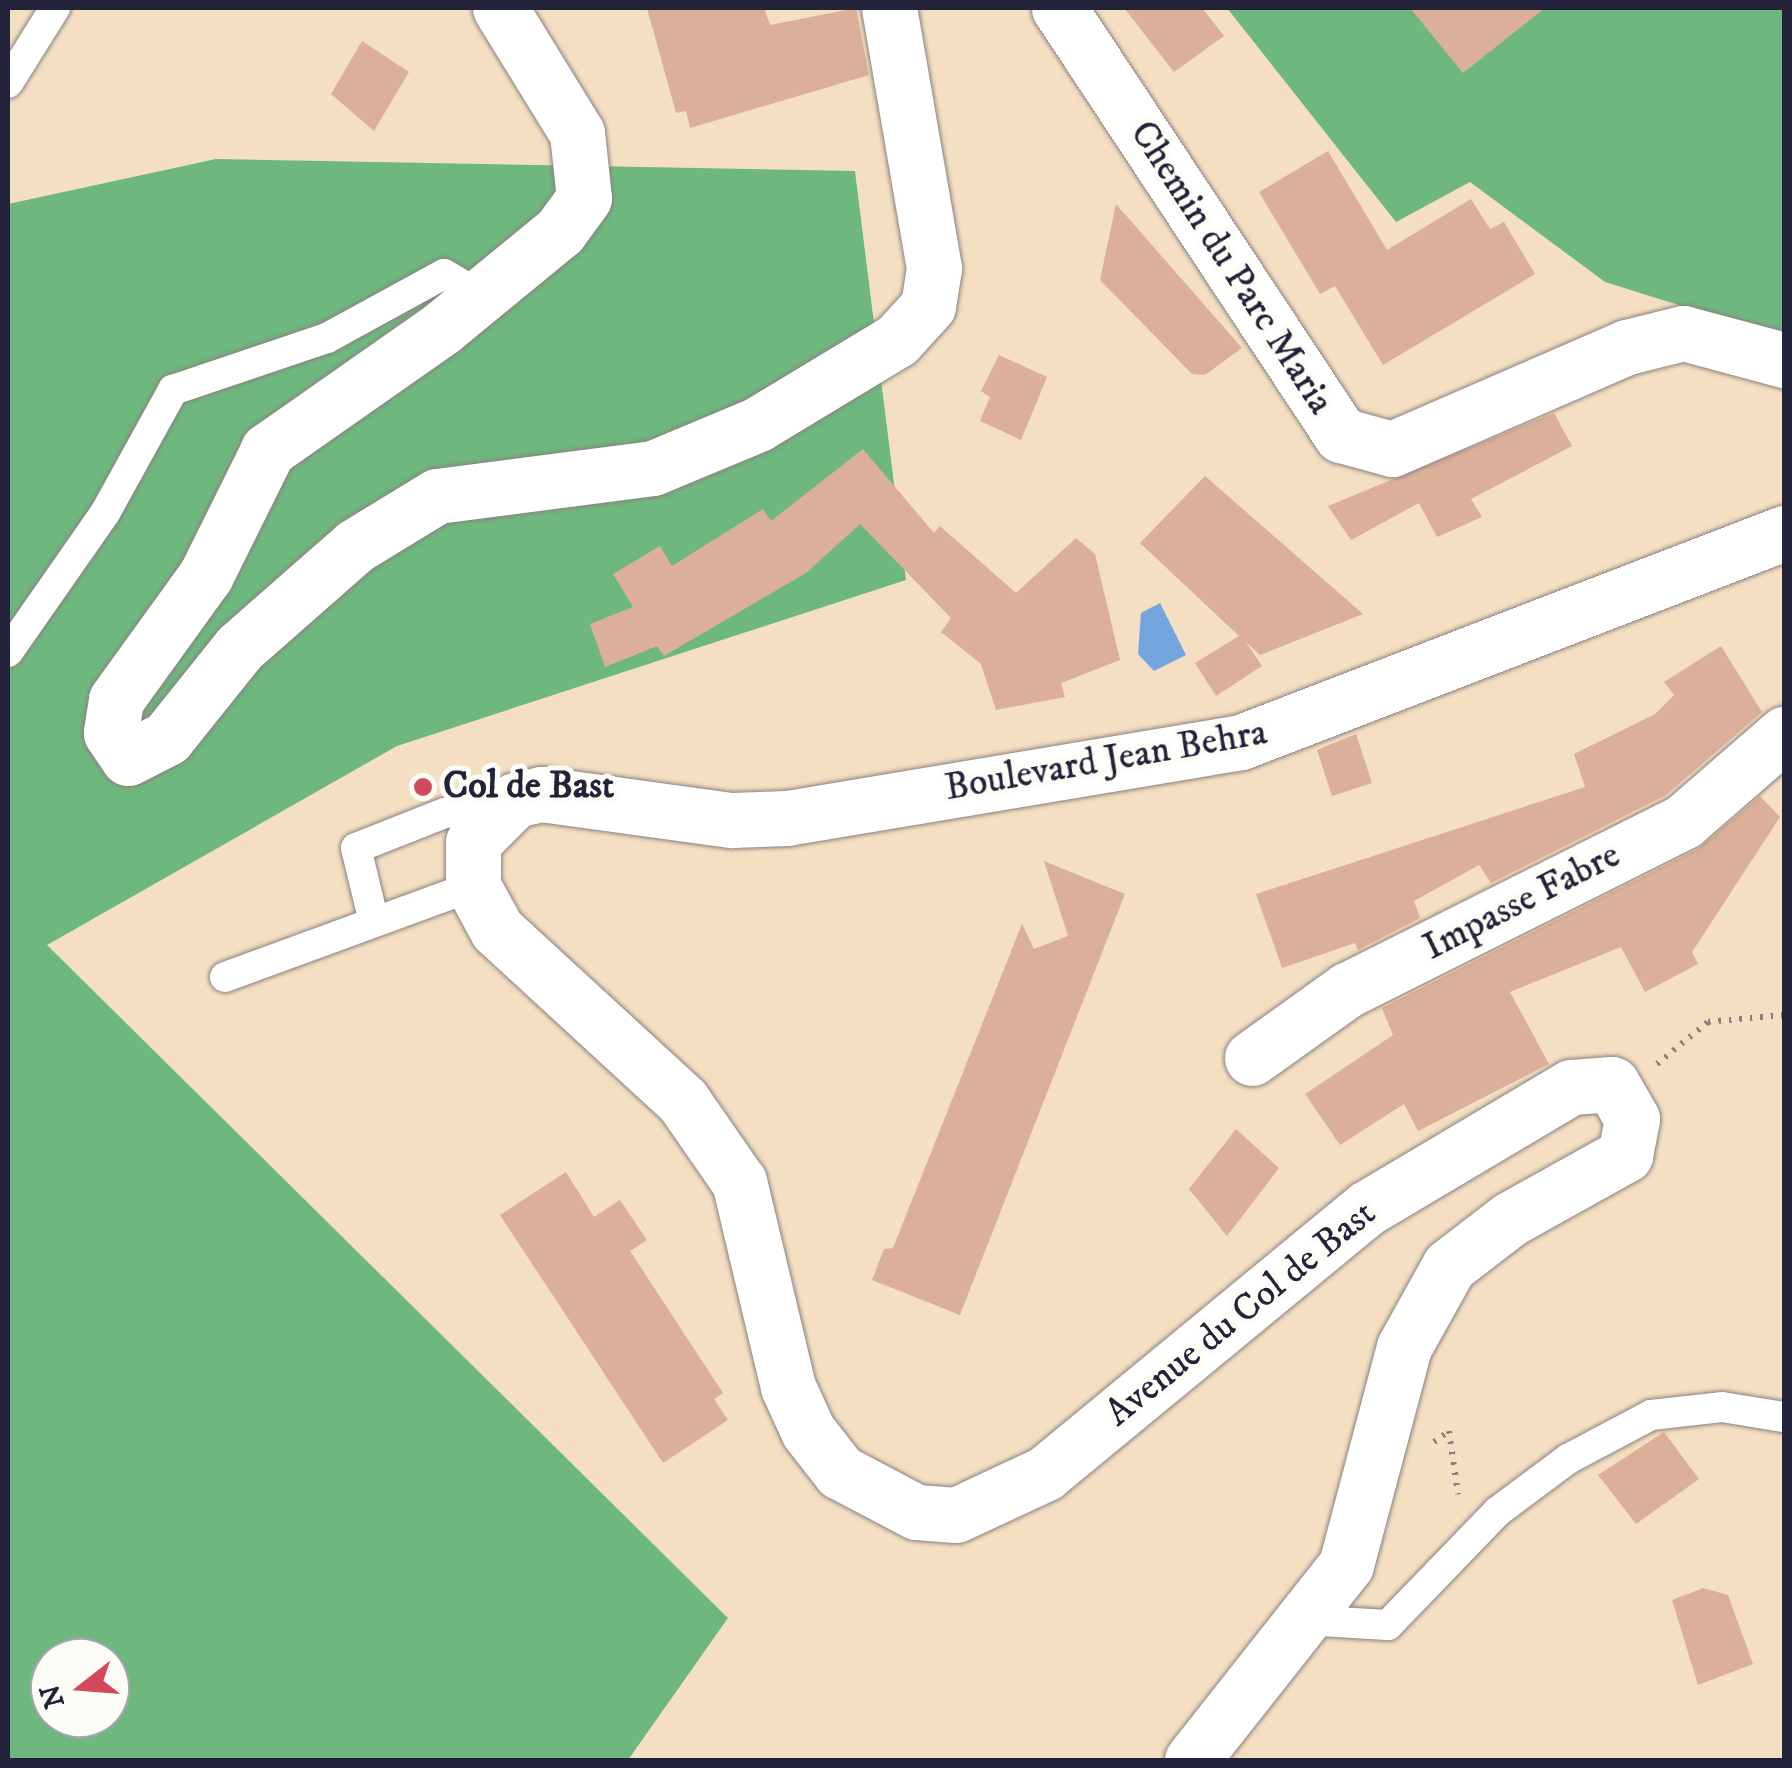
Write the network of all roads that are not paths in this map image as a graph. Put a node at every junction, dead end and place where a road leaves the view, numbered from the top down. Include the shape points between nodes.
1 (55, 8) edge
2 (500, 8) edge
3 (889, 8) edge
4 (1059, 8) edge
5 (8, 84) edge
6 (481, 296) junction
7 (1784, 360) edge
8 (1784, 533) edge
9 (8, 652) edge
10 (1784, 734) edge
11 (515, 800) junction
12 (473, 886) junction
13 (374, 922) junction
14 (224, 978) dead end
15 (1252, 1058) dead end
16 (1784, 1417) edge
17 (1303, 1620) junction
18 (1192, 1760) edge

1 - 5 lane
2 - 6 street via 577,133 584,198 560,231
3 - 6 street via 934,268 928,306 897,340 758,424 653,468 437,496 355,546 239,648 167,738 128,758 111,733 116,700 206,575 268,450
4 - 7 street, Chemin du Parc Maria via 1341,435 1392,448 1627,347 1683,333
6 - 9 lane via 444,274 327,338 173,390 105,513
8 - 11 street, Boulevard Jean Behra via 1241,742 787,818 732,820 572,793
10 - 15 street, Impasse Fabre via 1684,821 1347,990
11 - 12 street via 473,842
11 - 13 lane via 445,813 356,848
12 - 13 lane
12 - 17 street, Avenue du Col de Bast via 497,930 712,1135 755,1224 788,1386 808,1431 840,1472 916,1512 956,1514 1046,1473 1367,1208 1571,1087 1612,1084 1632,1119 1625,1155 1510,1218 1449,1266 1404,1348 1346,1565
13 - 14 lane
16 - 17 lane via 1722,1406 1652,1415 1549,1473 1427,1578 1388,1625
17 - 18 street

